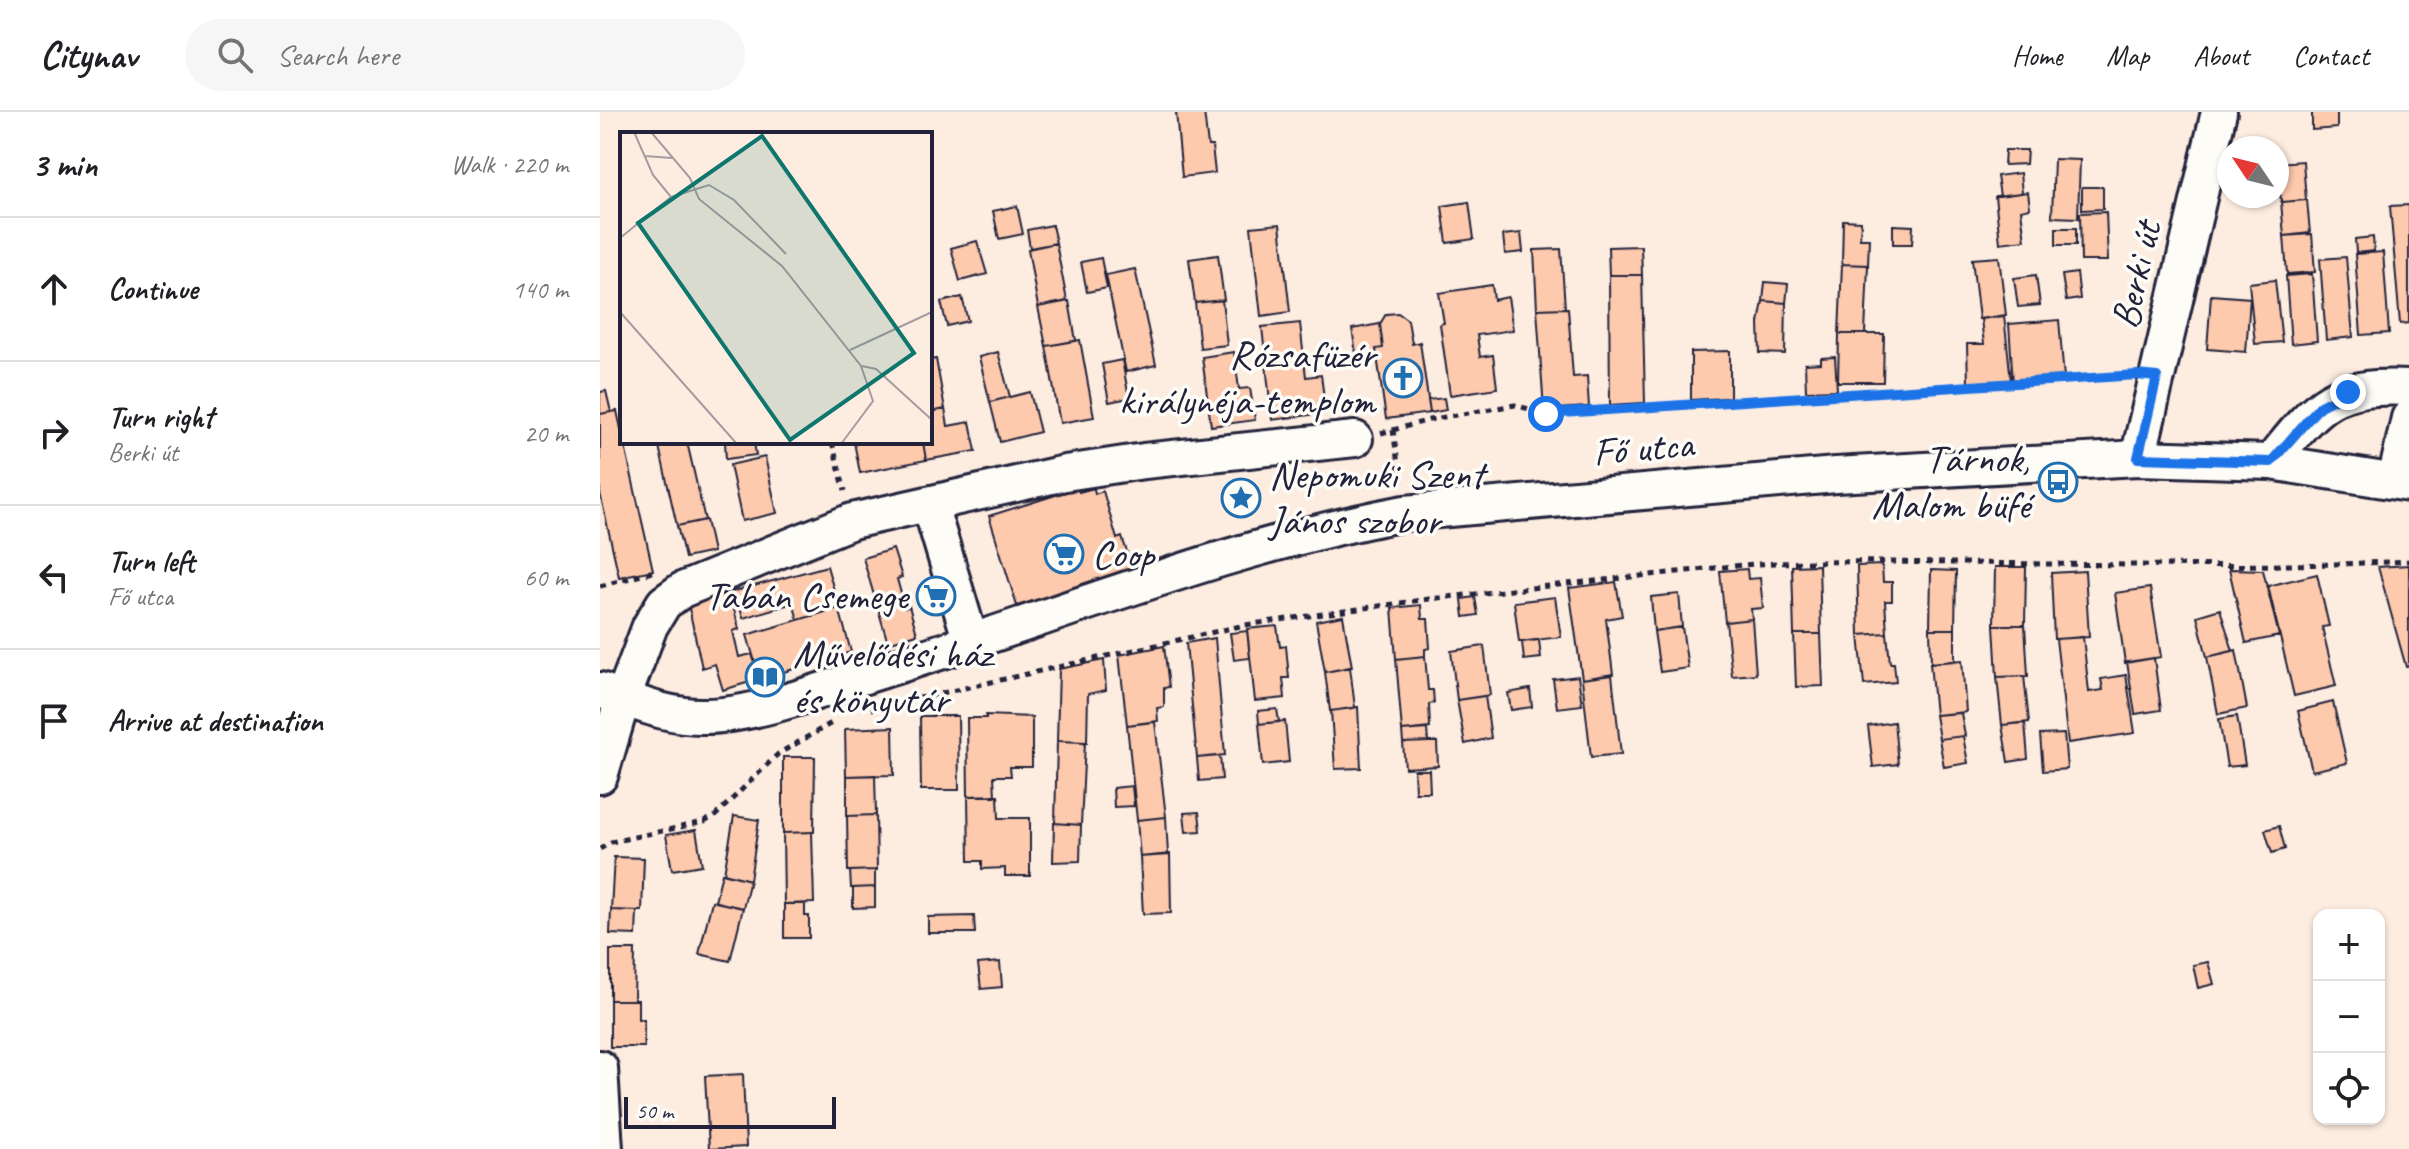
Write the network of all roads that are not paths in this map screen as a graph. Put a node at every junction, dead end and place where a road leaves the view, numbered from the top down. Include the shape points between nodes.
1 (2219, 112) edge
2 (2409, 388) edge
3 (2409, 418) edge
4 (1355, 439) road end
5 (2138, 458) junction
6 (2271, 462) junction
7 (2402, 482) edge
8 (930, 505) junction
9 (971, 642) junction
10 (612, 694) edge
11 (600, 776) edge
12 (600, 1068) edge
13 (605, 1149) edge

1 - 5 street, Berki út
2 - 6 street via 2375,386 2320,406
3 - 7 street
4 - 8 street via 1065,473
5 - 6 street, Fő utca
5 - 9 street, Fő utca via 1836,475 1405,513 1261,545
6 - 7 street, Fő utca
8 - 9 street
8 - 10 street via 852,521 682,590 664,603
9 - 10 street, Fő utca via 743,711 706,717 667,713
10 - 11 street
12 - 13 street

